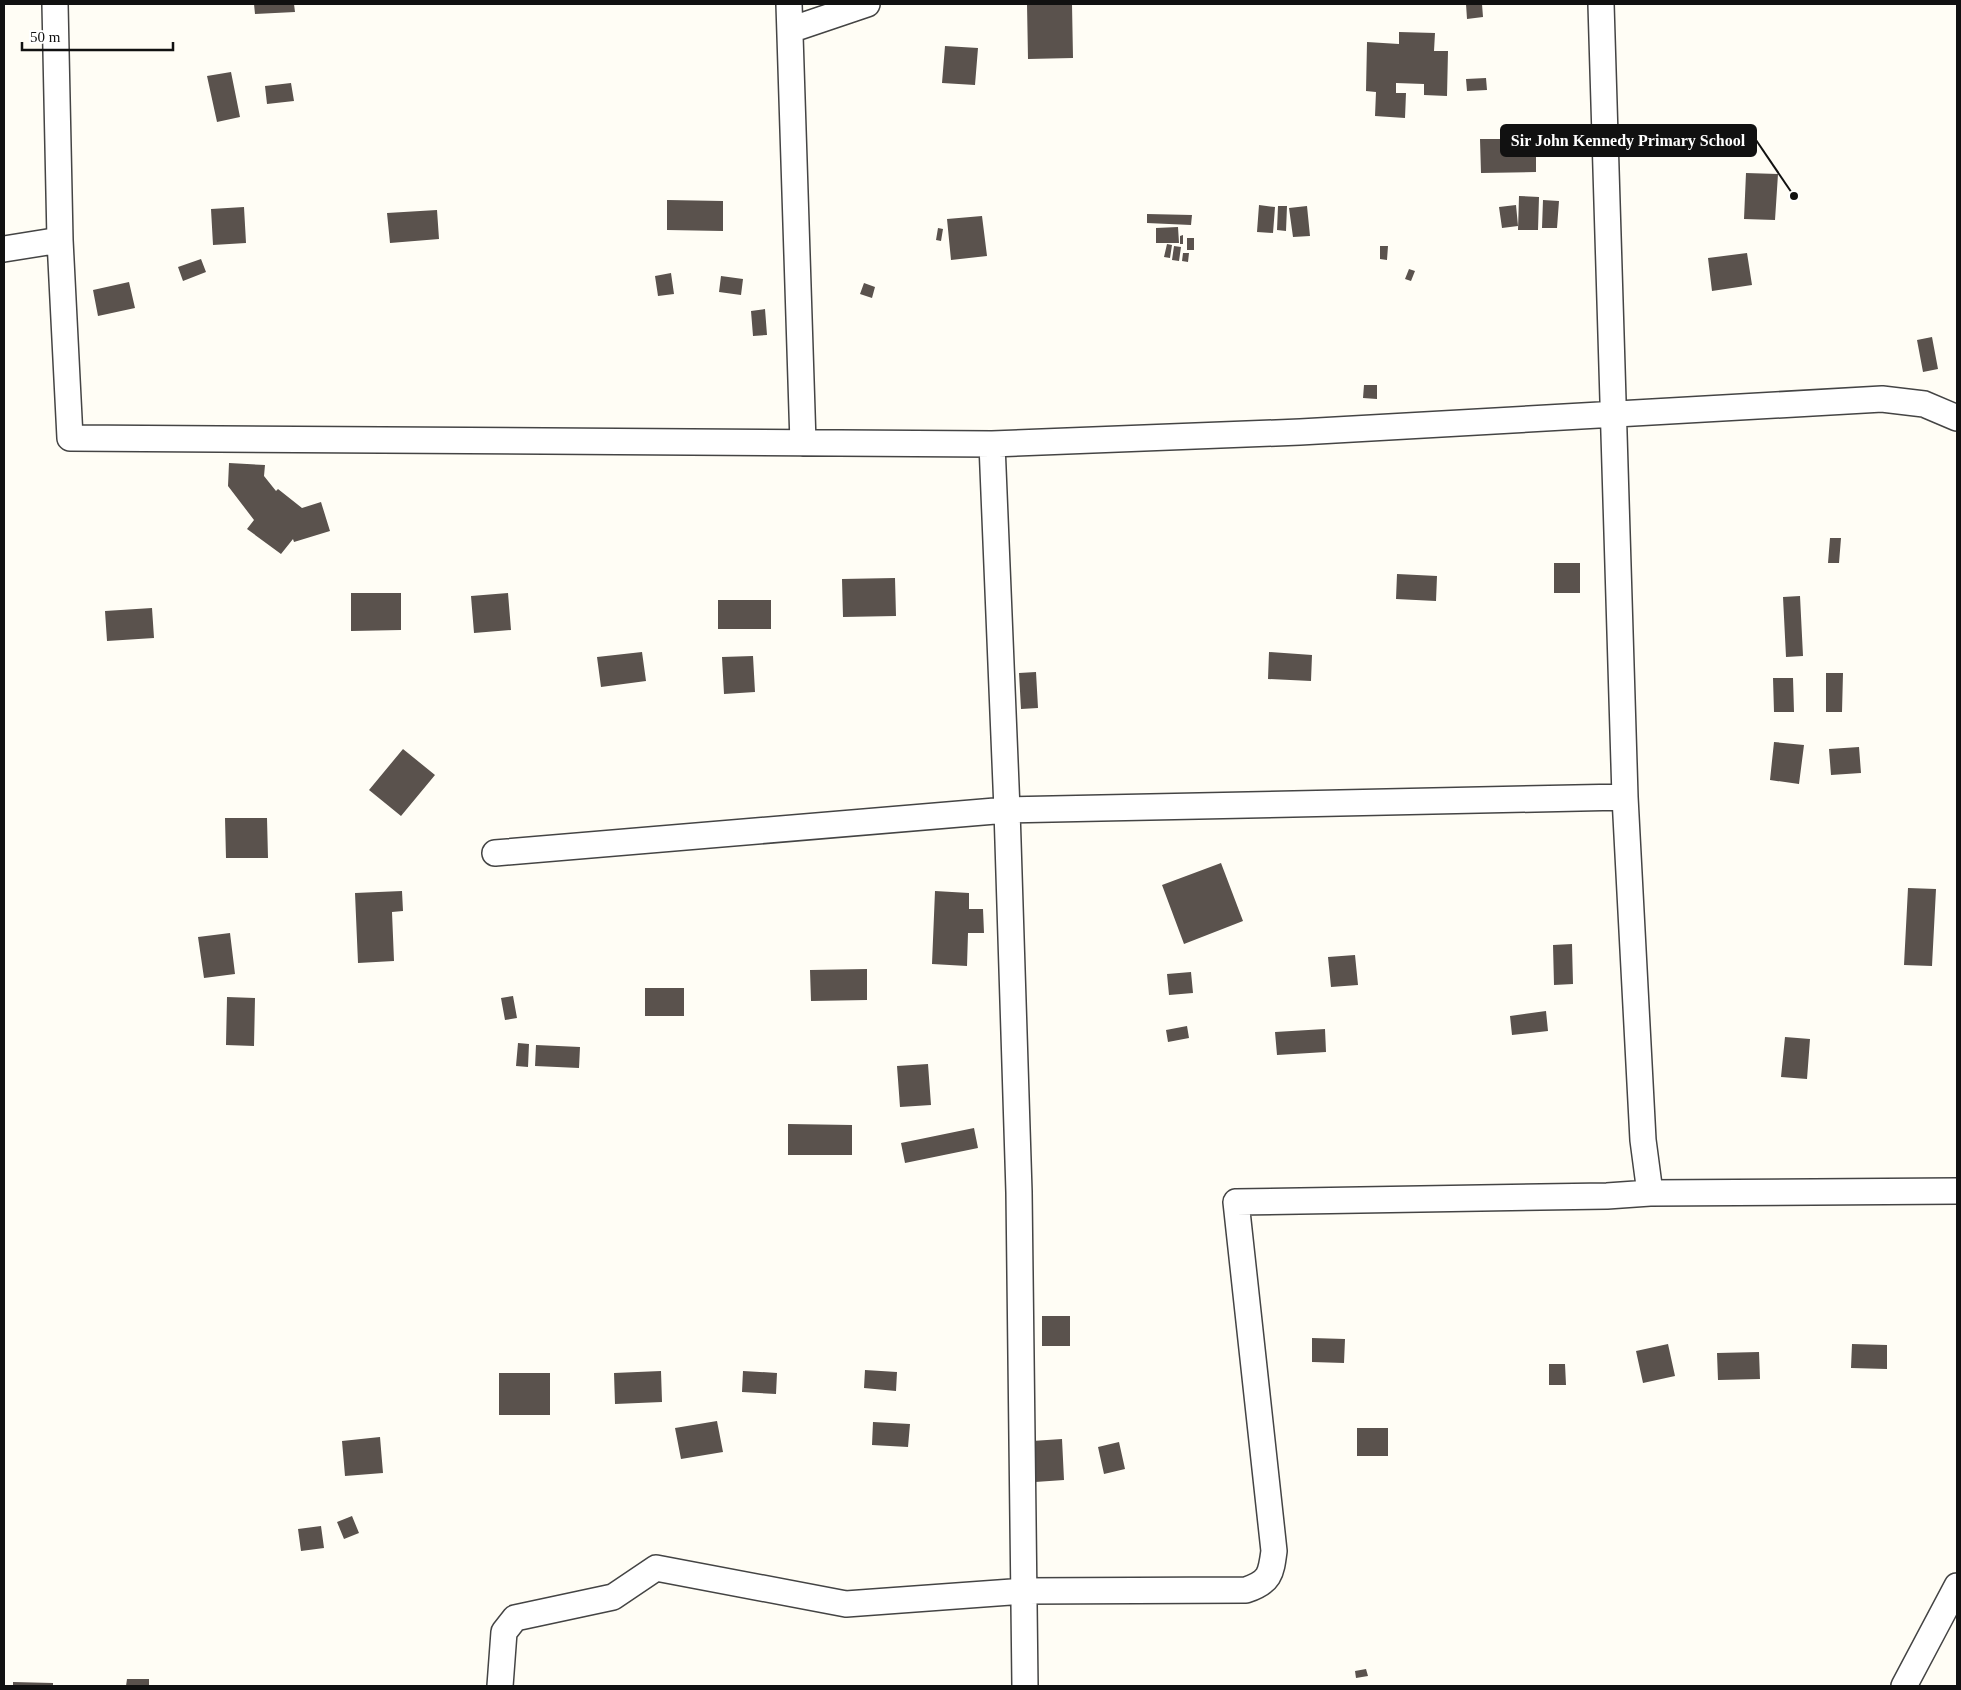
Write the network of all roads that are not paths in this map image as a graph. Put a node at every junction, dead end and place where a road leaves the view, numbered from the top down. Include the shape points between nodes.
1 (55, 4) edge
2 (789, 4) edge
3 (867, 4) edge
4 (1601, 4) edge
5 (790, 30) junction
6 (60, 240) junction
7 (4, 249) edge
8 (1614, 414) junction
9 (1957, 418) edge
10 (804, 443) junction
11 (992, 444) junction
12 (1626, 797) junction
13 (1007, 810) junction
14 (495, 853) dead end
15 (1957, 1191) edge
16 (1650, 1193) junction
17 (1957, 1586) edge
18 (1024, 1591) junction
19 (500, 1686) edge
20 (1025, 1686) edge
21 (1904, 1686) edge

1 - 6 street
2 - 5 street
3 - 5 street
4 - 8 street
5 - 10 street
6 - 7 street
6 - 10 street via 70,438
8 - 9 street via 1882,399 1924,404
8 - 11 street via 1300,432
8 - 12 street
10 - 11 street
11 - 13 street
12 - 13 street
12 - 16 street via 1643,1140
13 - 14 street
13 - 18 street via 1019,1192
15 - 16 street
16 - 18 street via 1236,1202 1274,1551 1271,1572 1260,1585 1246,1590
17 - 21 street
18 - 19 street via 846,1604 656,1568 613,1597 515,1618 504,1632
18 - 20 street

